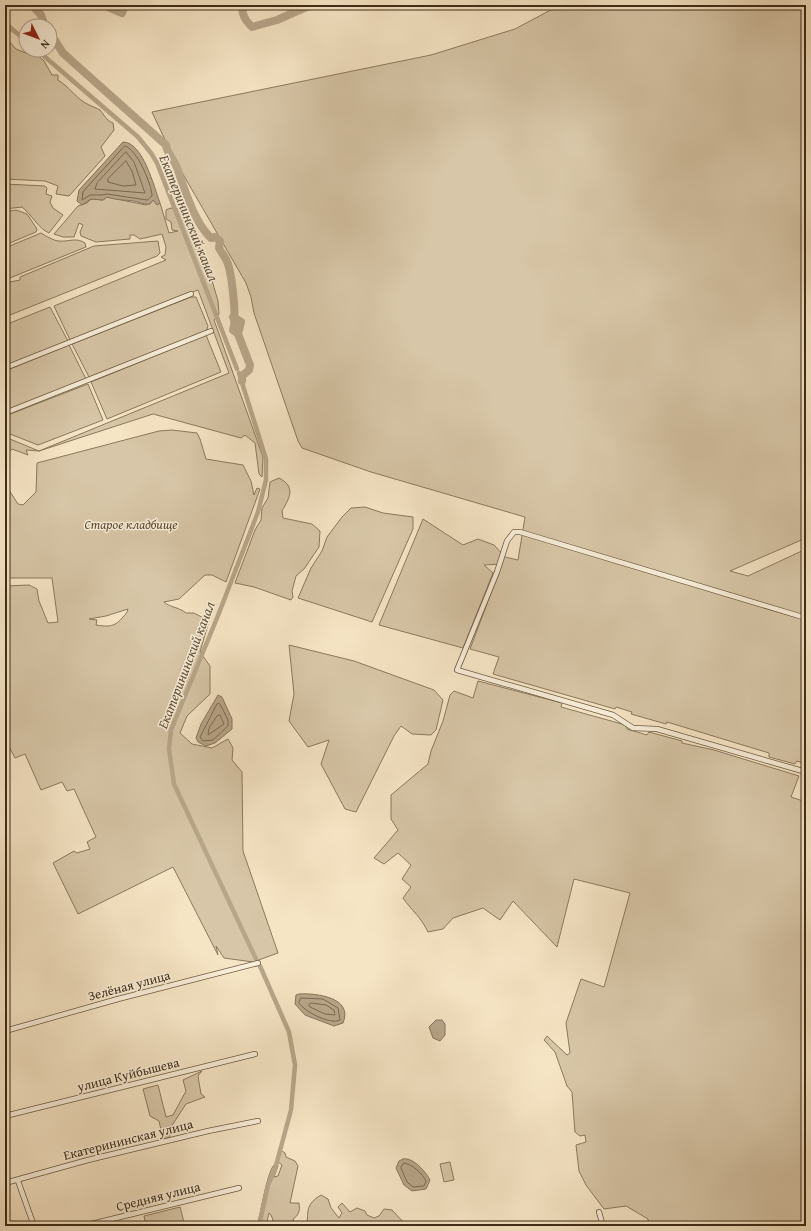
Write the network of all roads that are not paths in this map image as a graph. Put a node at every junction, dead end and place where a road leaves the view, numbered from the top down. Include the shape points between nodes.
1 (191, 294) dead end
2 (211, 331) dead end
3 (5, 368) edge
4 (5, 413) edge
5 (806, 618) edge
6 (806, 772) edge
7 (258, 963) dead end
8 (5, 1030) edge
9 (255, 1054) dead end
10 (5, 1116) edge
11 (258, 1121) dead end
12 (18, 1181) junction
13 (5, 1183) edge
14 (239, 1188) dead end
15 (599, 1212) dead end
16 (34, 1226) edge
17 (83, 1226) edge
18 (603, 1226) edge

1 - 3 street
2 - 4 street
5 - 6 street via 514,532 507,541 457,670 613,715 633,728 657,729
7 - 8 street, Зелёная улица
9 - 10 street, улица Куйбышева
11 - 12 street, Екатерининская улица via 88,1160
12 - 13 street, Екатерининская улица
12 - 16 street
14 - 17 street, Средняя улица
15 - 18 street

